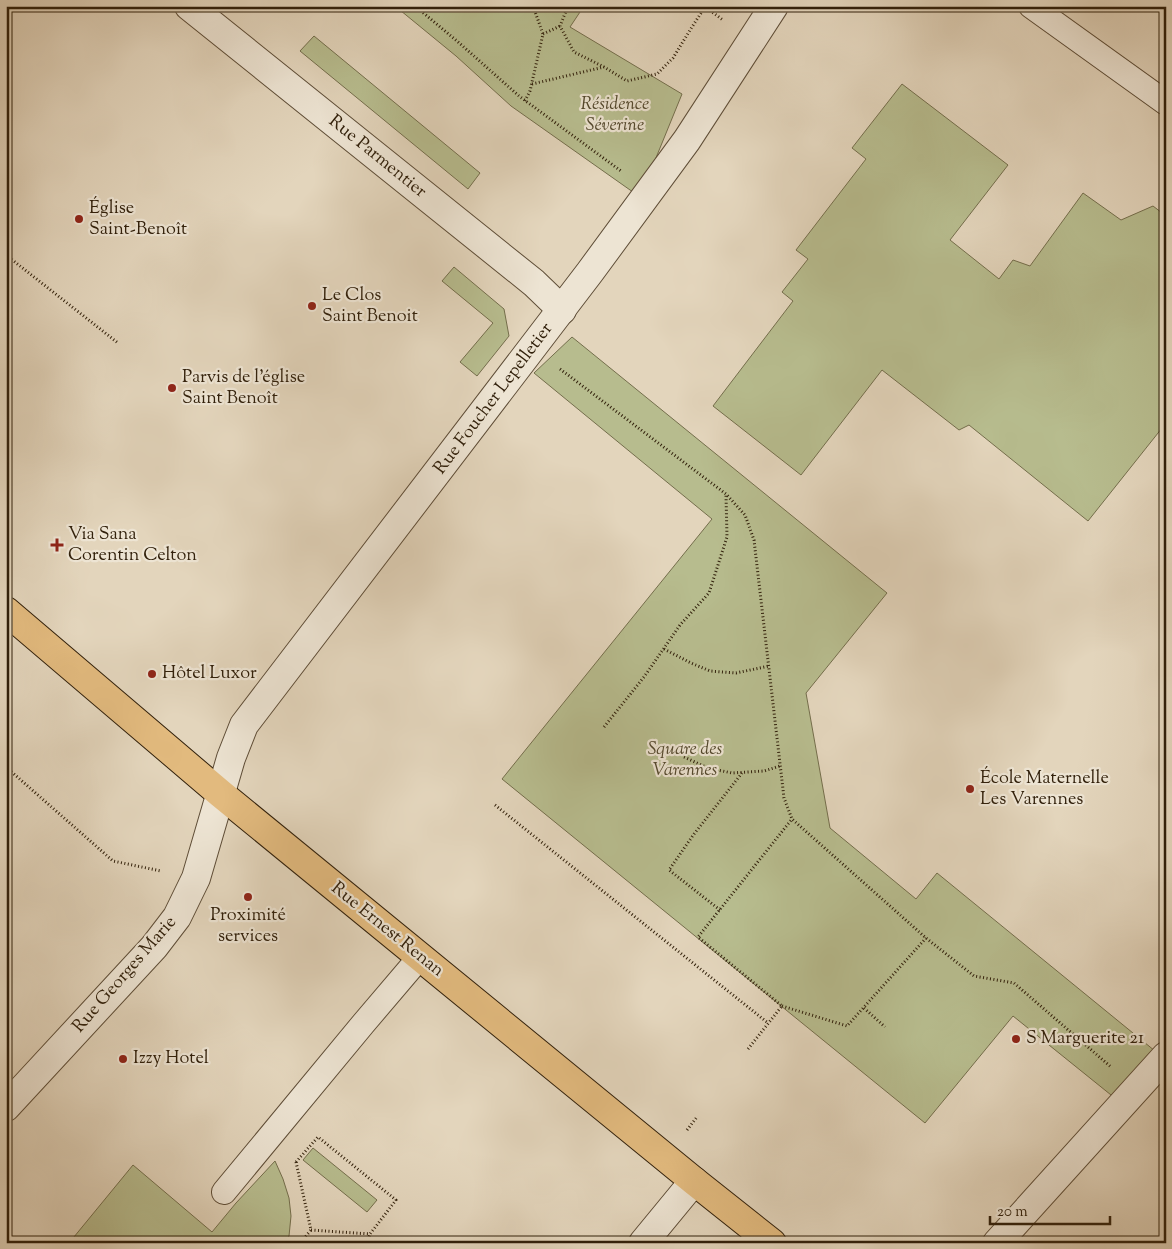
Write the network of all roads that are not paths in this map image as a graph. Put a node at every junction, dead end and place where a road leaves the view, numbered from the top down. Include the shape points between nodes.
1 (189, 6) edge
2 (774, 6) edge
3 (1031, 6) edge
4 (1166, 103) edge
5 (562, 310) junction
6 (6, 611) edge
7 (221, 794) junction
8 (420, 957) junction
9 (1166, 1056) edge
10 (6, 1107) edge
11 (694, 1181) junction
12 (224, 1192) dead end
13 (643, 1243) edge
14 (772, 1243) edge
15 (997, 1243) edge

1 - 5 street, Rue Parmentier via 534,283
2 - 5 street, Rue Foucher Lepelletier via 687,140
3 - 4 lane
5 - 7 street, Rue Foucher Lepelletier via 244,725
6 - 7 main road, Rue Ernest Renan
7 - 8 main road, Rue Ernest Renan
7 - 10 street, Rue Georges Marie via 196,878 177,917 154,947
8 - 11 main road, Rue Ernest Renan
8 - 12 lane
9 - 15 street
11 - 13 street
11 - 14 main road, Rue Ernest Renan

